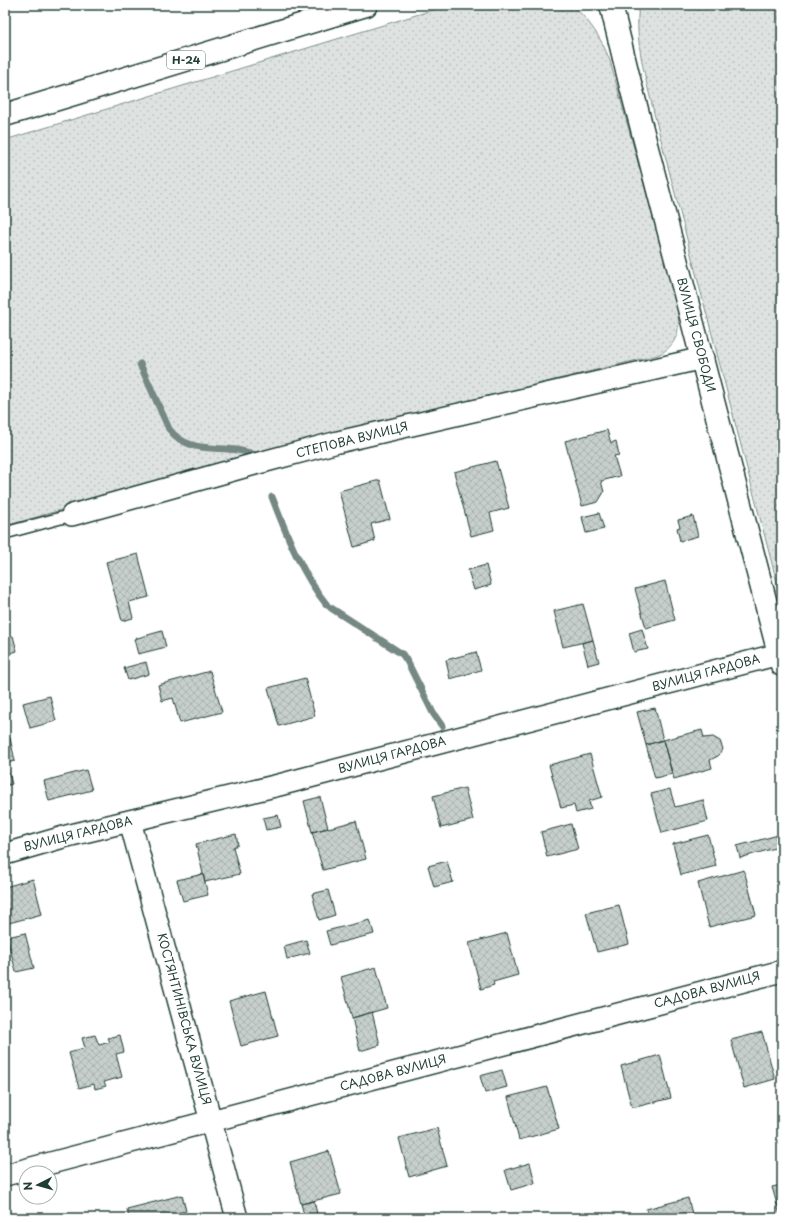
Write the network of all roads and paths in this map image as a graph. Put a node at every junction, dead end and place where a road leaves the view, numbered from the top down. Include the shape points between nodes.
1 (366, 5) edge
2 (611, 5) edge
3 (5, 116) edge
4 (702, 358) junction
5 (72, 515) joint
6 (5, 533) edge
7 (781, 659) edge
8 (130, 821) junction
9 (5, 854) edge
10 (782, 971) edge
11 (211, 1121) junction
12 (5, 1175) edge
13 (237, 1218) edge

1 - 3 street, Н-24
2 - 4 street, ВУЛИЦЯ СВОБОДИ
4 - 5 street, СТЕПОВА ВУЛИЦЯ via 338,442
4 - 7 street, ВУЛИЦЯ СВОБОДИ
5 - 6 lane, СТЕПОВА ВУЛИЦЯ
7 - 8 street, ВУЛИЦЯ ГАРДОВА
8 - 9 street, ВУЛИЦЯ ГАРДОВА
8 - 11 street, КОСТЯНТИНІВСЬКА ВУЛИЦЯ
10 - 11 street, САДОВА ВУЛИЦЯ
11 - 12 street, САДОВА ВУЛИЦЯ
11 - 13 street, КОСТЯНТИНІВСЬКА ВУЛИЦЯ

